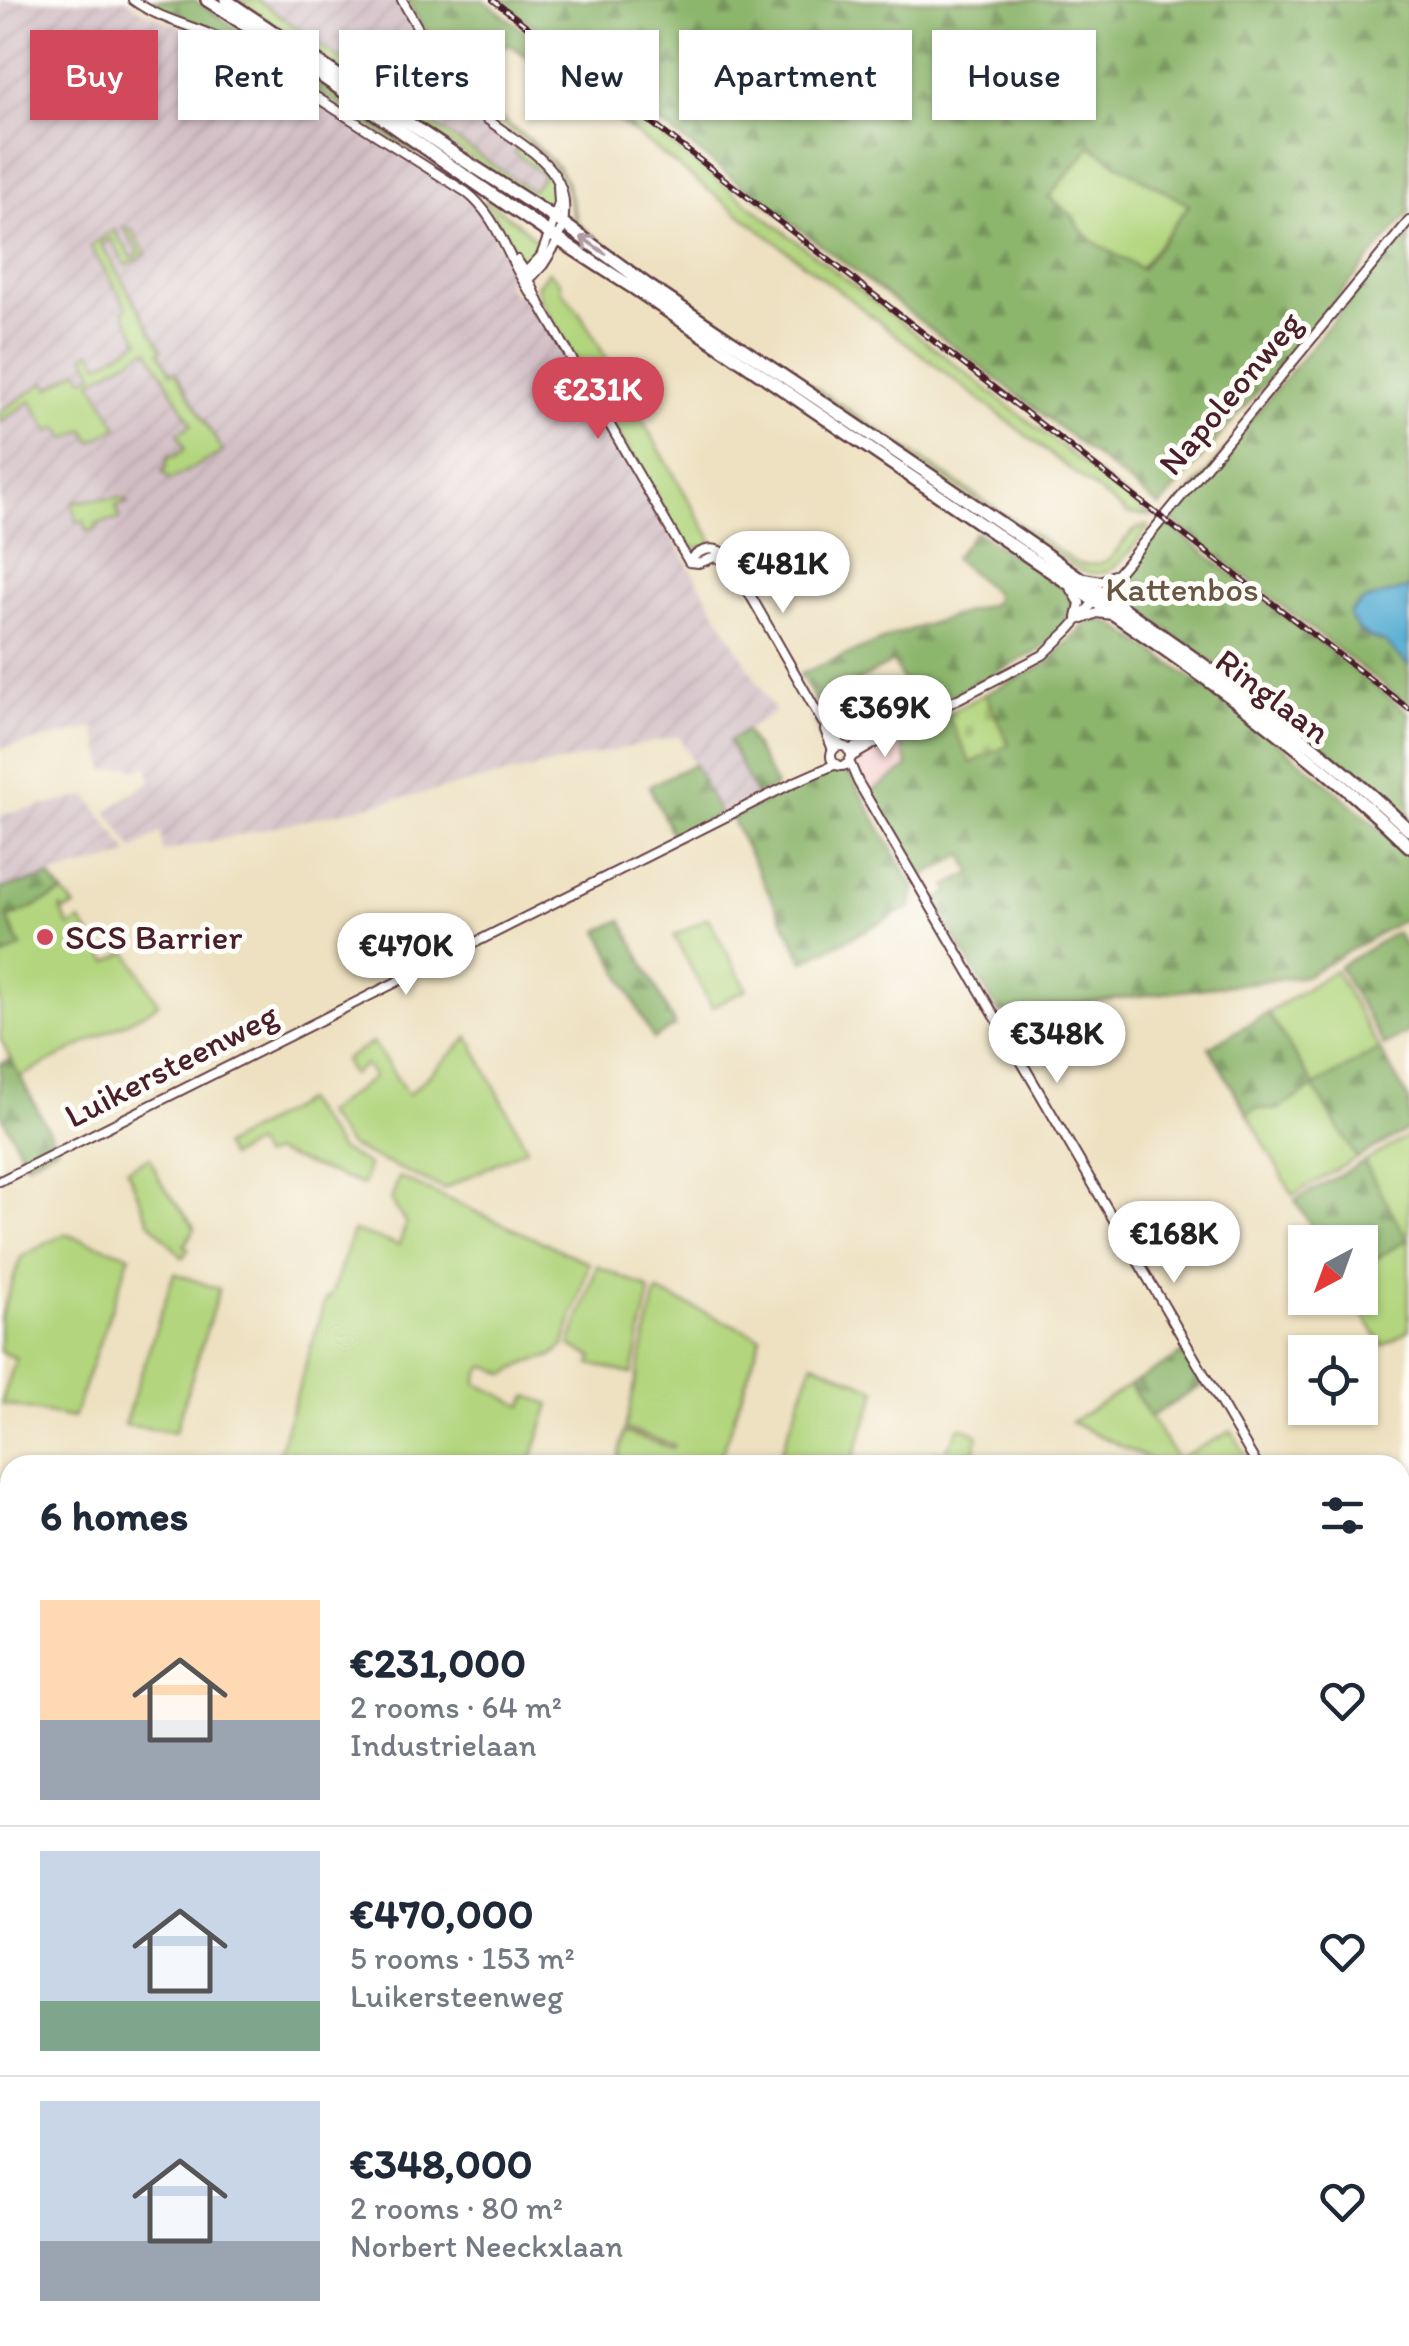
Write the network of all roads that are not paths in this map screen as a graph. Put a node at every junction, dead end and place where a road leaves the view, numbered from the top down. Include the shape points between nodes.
1 (133, 0) edge
2 (207, 0) edge
3 (226, 0) edge
4 (402, 0) edge
5 (559, 221) junction
6 (1409, 221) edge
7 (553, 238) junction
8 (525, 278) junction
9 (1118, 573) junction
10 (1073, 579) junction
11 (1098, 597) junction
12 (1121, 612) junction
13 (1075, 624) junction
14 (842, 756) junction
15 (1409, 830) edge
16 (1409, 846) edge
17 (0, 1181) edge
18 (1251, 1455) edge

1 - 8 main road via 234,44 450,181 480,204
2 - 7 highway
3 - 5 highway
4 - 5 main road via 460,93 555,176
5 - 7 main road
10 -> 5 highway
6 - 9 main road, Napoleonweg
7 - 8 main road
7 - 10 highway
8 - 14 main road via 690,562 715,557 732,566
9 - 10 main road
9 - 11 main road, Napoleonweg
9 - 12 main road
10 - 11 highway, Ringlaan
10 - 13 main road via 1080,603
11 - 12 highway, Ringlaan
11 - 13 main road, Luikersteenweg
12 - 13 main road via 1096,613
12 - 15 highway, Ringlaan via 1267,710
12 - 16 highway, Ringlaan via 1284,737
13 - 14 main road, Luikersteenweg via 1027,665
14 - 17 main road, Luikersteenweg
14 - 18 main road

